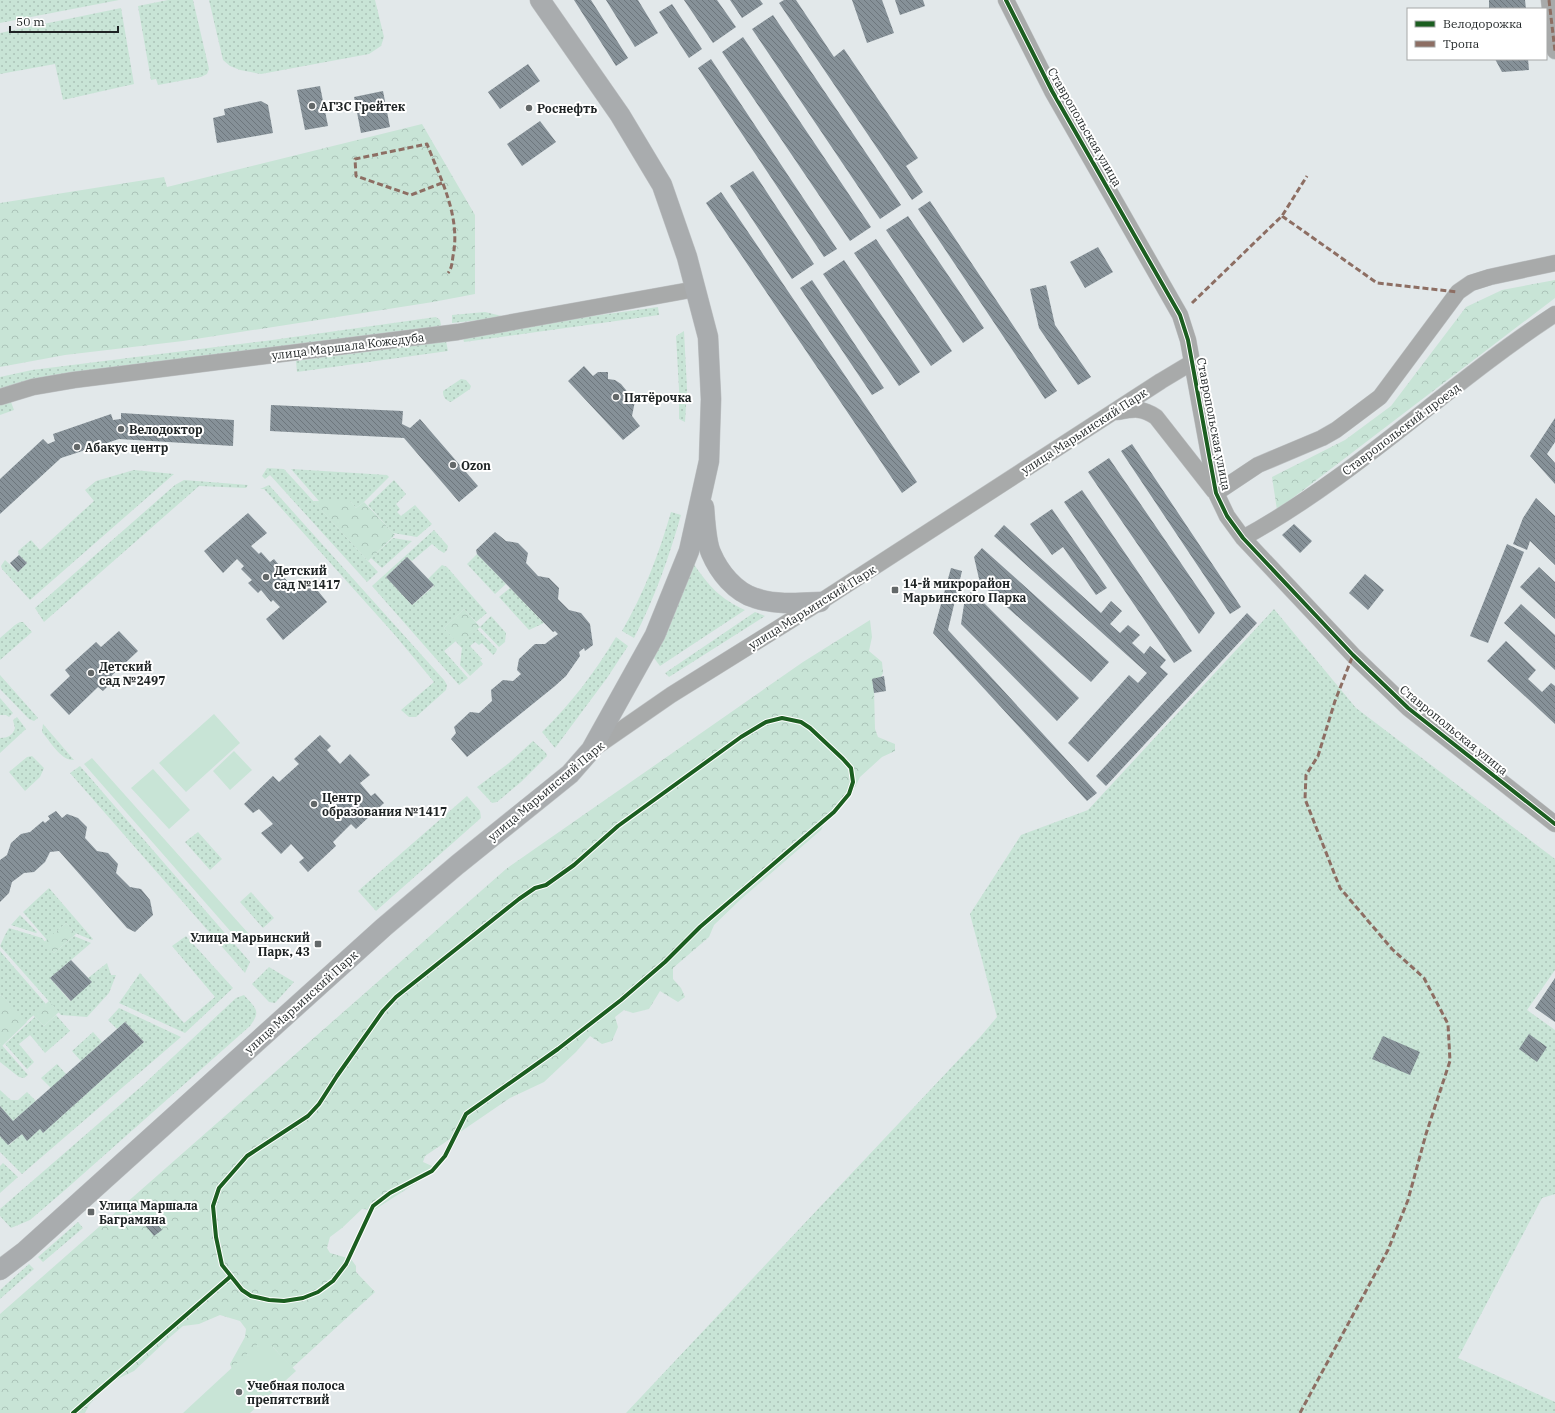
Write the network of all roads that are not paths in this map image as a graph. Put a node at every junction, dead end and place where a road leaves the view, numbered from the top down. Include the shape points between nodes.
1 (540, 0) edge
2 (1006, 0) edge
3 (1549, 0) edge
4 (1555, 51) edge
5 (1555, 263) edge
6 (696, 289) junction
7 (1555, 314) edge
8 (1191, 363) junction
9 (0, 397) edge
10 (1113, 412) junction
11 (703, 489) junction
12 (1216, 493) junction
13 (1243, 538) junction
14 (820, 602) junction
15 (591, 750) junction
16 (1555, 824) edge
17 (1, 1267) edge

1 - 6 main road via 620,115 662,185
2 - 8 street, Ставропольская улица via 1052,92 1180,315 1188,340
3 - 4 street
5 - 12 street via 1471,283 1458,292 1380,397 1336,430 1258,465
6 - 9 street, улица Маршала Кожедуба via 458,332 74,380 33,387
6 - 11 main road via 708,337 711,398 709,461
7 - 13 street, Ставропольский проезд via 1521,336 1336,479 1272,522
8 - 10 street, улица Марьинский Парк
8 - 12 street, Ставропольская улица
10 - 12 street via 1135,409 1148,411 1156,417
10 - 14 street, улица Марьинский Парк
11 - 14 main road via 710,552 723,574 738,590 766,601
11 - 15 main road via 689,551 655,635
12 - 13 street, Ставропольская улица via 1227,516
13 - 16 street, Ставропольская улица via 1353,655 1408,708
14 - 15 street, улица Марьинский Парк via 671,695
15 - 17 main road, улица Марьинский Парк via 570,774 384,927 30,1246

